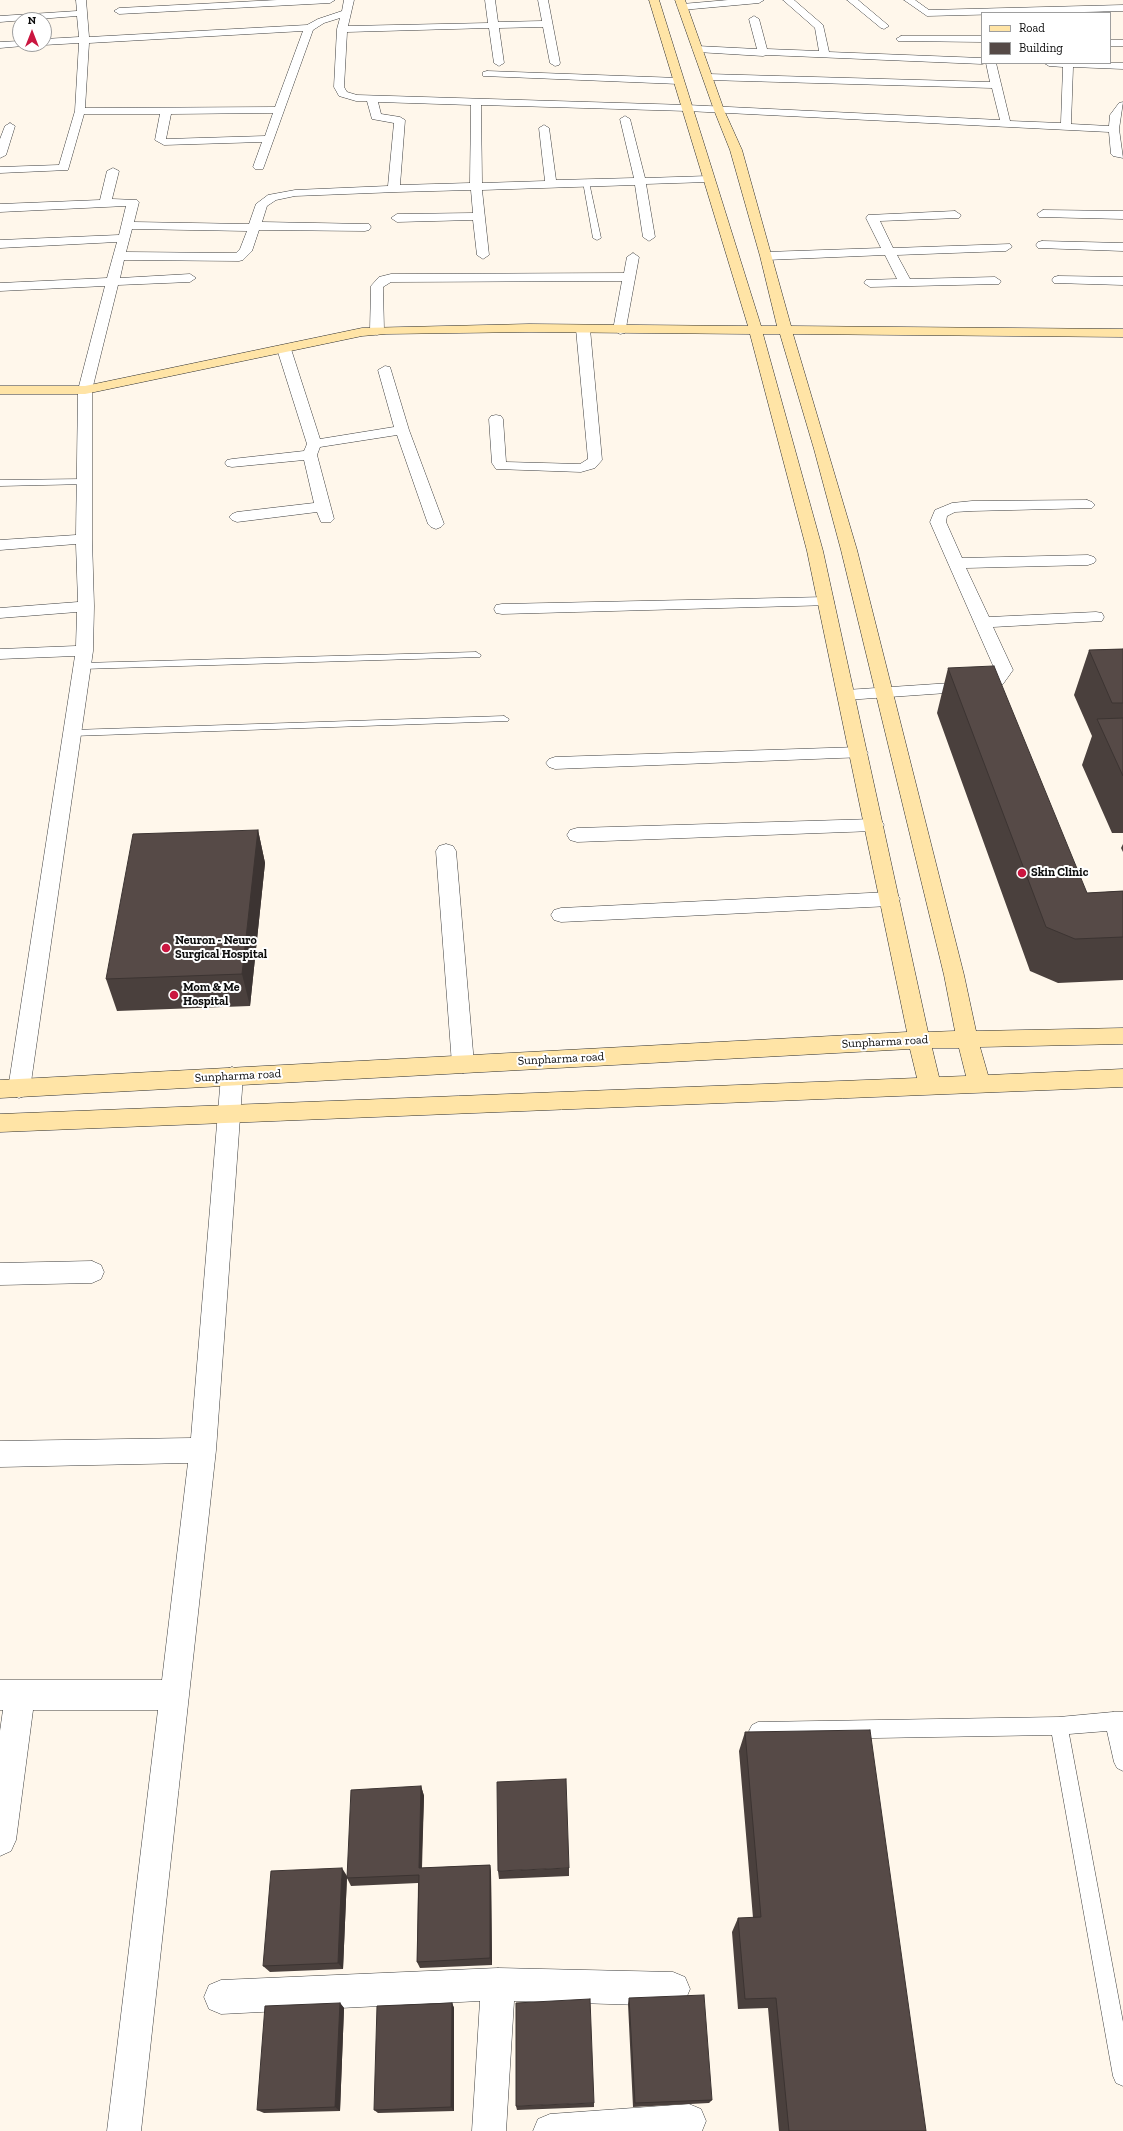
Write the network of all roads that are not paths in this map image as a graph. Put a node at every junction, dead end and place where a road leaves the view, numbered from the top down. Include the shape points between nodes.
1 (81, 0) edge
2 (330, 0) edge
3 (349, 0) edge
4 (490, 0) edge
5 (543, 0) edge
6 (654, 0) edge
7 (759, 0) edge
8 (788, 0) edge
9 (852, 0) edge
10 (909, 0) edge
11 (681, 3) edge
12 (203, 7) edge
13 (1123, 8) edge
14 (119, 11) dead end
15 (82, 13) junction
16 (346, 13) junction
17 (0, 19) edge
18 (754, 19) dead end
19 (547, 24) junction
20 (494, 26) junction
21 (884, 26) dead end
22 (309, 28) junction
23 (342, 29) junction
24 (901, 39) dead end
25 (981, 39) edge
26 (84, 40) junction
27 (52, 42) edge
28 (1111, 43) edge
29 (12, 44) edge
30 (1123, 44) edge
31 (0, 45) edge
32 (697, 49) junction
33 (763, 53) junction
34 (825, 55) junction
35 (981, 61) edge
36 (499, 62) dead end
37 (555, 63) dead end
38 (992, 64) edge
39 (1068, 64) edge
40 (1123, 66) edge
41 (487, 74) dead end
42 (708, 77) junction
43 (679, 81) junction
44 (996, 84) junction
45 (372, 99) junction
46 (476, 101) junction
47 (1123, 104) edge
48 (687, 108) junction
49 (166, 110) junction
50 (279, 110) junction
51 (718, 110) junction
52 (80, 111) junction
53 (625, 119) dead end
54 (1006, 124) junction
55 (10, 126) dead end
56 (1066, 127) junction
57 (544, 128) dead end
58 (1114, 129) junction
59 (270, 139) junction
60 (0, 155) edge
61 (1123, 155) edge
62 (259, 167) dead end
63 (0, 170) edge
64 (113, 171) dead end
65 (708, 179) junction
66 (640, 180) junction
67 (586, 182) junction
68 (551, 183) junction
69 (476, 187) junction
70 (397, 189) junction
71 (105, 204) junction
72 (0, 208) edge
73 (1043, 214) dead end
74 (955, 215) dead end
75 (1123, 215) edge
76 (479, 216) junction
77 (396, 218) dead end
78 (254, 227) junction
79 (365, 227) dead end
80 (125, 231) junction
81 (650, 237) dead end
82 (598, 238) dead end
83 (0, 244) edge
84 (1042, 245) dead end
85 (1123, 246) edge
86 (1006, 247) dead end
87 (888, 252) junction
88 (483, 255) dead end
89 (119, 256) junction
90 (633, 256) dead end
91 (766, 256) junction
92 (630, 277) junction
93 (190, 278) dead end
94 (1058, 280) dead end
95 (995, 281) dead end
96 (1123, 281) edge
97 (113, 282) junction
98 (905, 282) junction
99 (870, 283) dead end
100 (0, 287) edge
101 (583, 329) junction
102 (620, 330) junction
103 (756, 330) junction
104 (785, 330) junction
105 (377, 331) junction
106 (1123, 333) edge
107 (284, 349) junction
108 (385, 370) dead end
109 (0, 379) edge
110 (0, 390) edge
111 (82, 390) junction
112 (496, 419) dead end
113 (402, 430) junction
114 (312, 449) junction
115 (232, 463) dead end
116 (85, 482) junction
117 (0, 483) edge
118 (1087, 505) dead end
119 (237, 517) dead end
120 (436, 524) dead end
121 (84, 539) junction
122 (0, 545) edge
123 (1088, 560) dead end
124 (956, 563) junction
125 (826, 602) junction
126 (86, 606) junction
127 (502, 609) dead end
128 (0, 613) edge
129 (1096, 617) dead end
130 (982, 622) junction
131 (0, 654) edge
132 (476, 655) dead end
133 (83, 658) junction
134 (885, 694) junction
135 (846, 695) junction
136 (504, 719) dead end
137 (72, 733) junction
138 (858, 753) junction
139 (555, 763) dead end
140 (874, 825) junction
141 (577, 835) dead end
142 (446, 851) dead end
143 (890, 899) junction
144 (561, 915) dead end
145 (1123, 1036) edge
146 (967, 1039) junction
147 (919, 1040) junction
148 (463, 1064) junction
149 (232, 1076) junction
150 (1123, 1078) edge
151 (980, 1084) junction
152 (930, 1086) junction
153 (10, 1089) edge
154 (229, 1113) junction
155 (0, 1122) edge
156 (92, 1272) dead end
157 (0, 1274) edge
158 (203, 1450) junction
159 (0, 1454) edge
160 (10, 1695) edge
161 (175, 1695) junction
162 (1118, 1721) edge
163 (1059, 1726) junction
164 (758, 1731) edge
165 (1123, 1762) edge
166 (0, 1840) edge
167 (498, 1984) junction
168 (674, 1989) dead end
169 (221, 1997) dead end
170 (1123, 2076) edge
171 (689, 2121) dead end
172 (124, 2131) edge
173 (489, 2131) edge
174 (550, 2131) edge

1 - 15 street
2 - 12 street
3 - 16 street
4 - 20 street
5 - 19 street
6 - 43 street
7 - 11 street
8 - 34 street via 820,27
9 - 21 street
10 - 13 street via 927,13
11 - 32 street
12 - 14 street
15 - 17 street
15 - 26 street
16 - 22 street
16 - 23 street
18 - 33 street
19 - 20 street
19 - 37 street
20 - 23 street
20 - 36 street
22 - 26 street via 206,30
22 - 50 street
23 - 45 street via 339,87 344,94
24 - 25 street
26 - 27 street
26 - 52 street
28 - 30 street
29 - 31 street
32 - 33 street
32 - 42 street
33 - 34 street
34 - 35 street
38 - 44 street
39 - 40 street
39 - 56 street
41 - 43 street
42 - 44 street
42 - 51 street
43 - 48 street
44 - 54 street
45 - 46 street
45 - 70 street via 376,117 400,120 394,186
46 - 48 street
46 - 69 street
47 - 58 street via 1115,115
48 - 51 street
48 - 65 street
49 - 50 street
49 - 52 street
49 - 59 street via 160,140 164,142
50 - 59 street
51 - 54 street
51 - 91 street via 736,150
52 - 63 street via 64,168
53 - 66 street
54 - 56 street
55 - 60 street
56 - 58 street
57 - 68 street
58 - 61 street via 1117,154
59 - 62 street
64 - 71 street
65 - 66 street
65 - 103 street
66 - 67 street
66 - 81 street
67 - 68 street
67 - 82 lane
68 - 69 street
69 - 70 street
69 - 76 street
70 - 78 street via 282,194 262,204
71 - 72 street
71 - 80 street via 133,202
73 - 75 street
74 - 87 street via 872,218
76 - 77 street
76 - 88 street
78 - 79 street
78 - 80 street
78 - 89 street via 246,251 239,257
80 - 83 street
80 - 89 street
84 - 85 street
86 - 87 street
87 - 91 street
87 - 98 street
89 - 97 street
90 - 92 street
91 - 104 street
92 - 102 street
92 - 105 street via 391,278 383,280 377,286
93 - 97 street
94 - 96 street
95 - 98 street
97 - 100 street
97 - 111 street
98 - 99 street
101 - 102 street
101 - 105 street via 450,328
101 - 112 street via 595,460 581,468 502,466 499,463
102 - 103 street
103 - 104 street
103 - 125 street via 793,465
104 - 106 street
104 - 134 street via 849,550
105 - 107 street
107 - 111 street
107 - 114 street
108 - 113 street
109 - 111 street via 53,382
110 - 111 street
111 - 116 street
113 - 114 street
113 - 120 street
114 - 115 street
114 - 119 street via 324,513
116 - 117 lane
116 - 121 street
118 - 124 street via 972,506 952,508 940,513 938,522
121 - 122 street
121 - 126 street
123 - 124 street
124 - 130 street
125 - 127 street
125 - 135 street
126 - 128 street
126 - 133 street
129 - 130 street
130 - 134 street via 1004,670 996,680 984,686
131 - 133 street
132 - 133 lane
133 - 137 street
134 - 135 street
134 - 146 street via 954,975
135 - 138 street
136 - 137 lane
137 - 153 street
138 - 139 street
138 - 140 street
140 - 141 street
140 - 143 street
142 - 148 street
143 - 144 street
143 - 147 street
145 - 146 street, Sunpharma road
146 - 147 street, Sunpharma road
146 - 151 street
147 - 148 street, Sunpharma road
147 - 152 street
148 - 149 street, Sunpharma road
149 - 153 street, Sunpharma road
149 - 154 street
150 - 151 street
151 - 152 street
152 - 154 street
154 - 155 street
154 - 158 street
156 - 157 street
158 - 159 street
158 - 161 street
160 - 161 street
160 - 166 street
161 - 172 street
162 - 163 lane
162 - 165 lane
163 - 164 lane
163 - 170 lane
167 - 168 street
167 - 169 street
167 - 173 street
171 - 174 street

